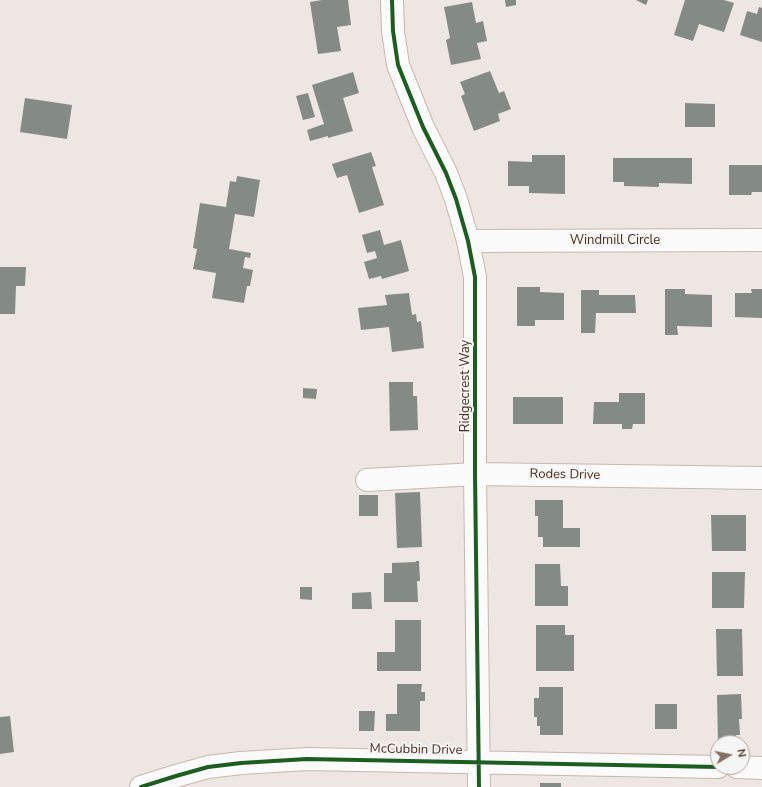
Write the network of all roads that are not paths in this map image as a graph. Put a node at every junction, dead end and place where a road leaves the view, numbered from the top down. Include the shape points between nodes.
1 (392, 0) edge
2 (762, 240) edge
3 (468, 241) junction
4 (475, 474) junction
5 (762, 478) edge
6 (367, 480) dead end
7 (479, 761) junction
8 (710, 767) edge
9 (750, 768) edge
10 (762, 768) edge
11 (141, 787) edge
12 (479, 787) edge

1 - 3 street, Ridgecrest Way via 398,65 423,127 446,173
2 - 3 street, Windmill Circle
3 - 4 street, Ridgecrest Way via 475,277
4 - 5 street, Rodes Drive
4 - 6 street, Rodes Drive
4 - 7 street, Ridgecrest Way
7 - 8 street, McCubbin Drive
7 - 11 street, McCubbin Drive via 307,759 241,762 176,776
7 - 12 street, Ridgecrest Way
9 - 10 street

